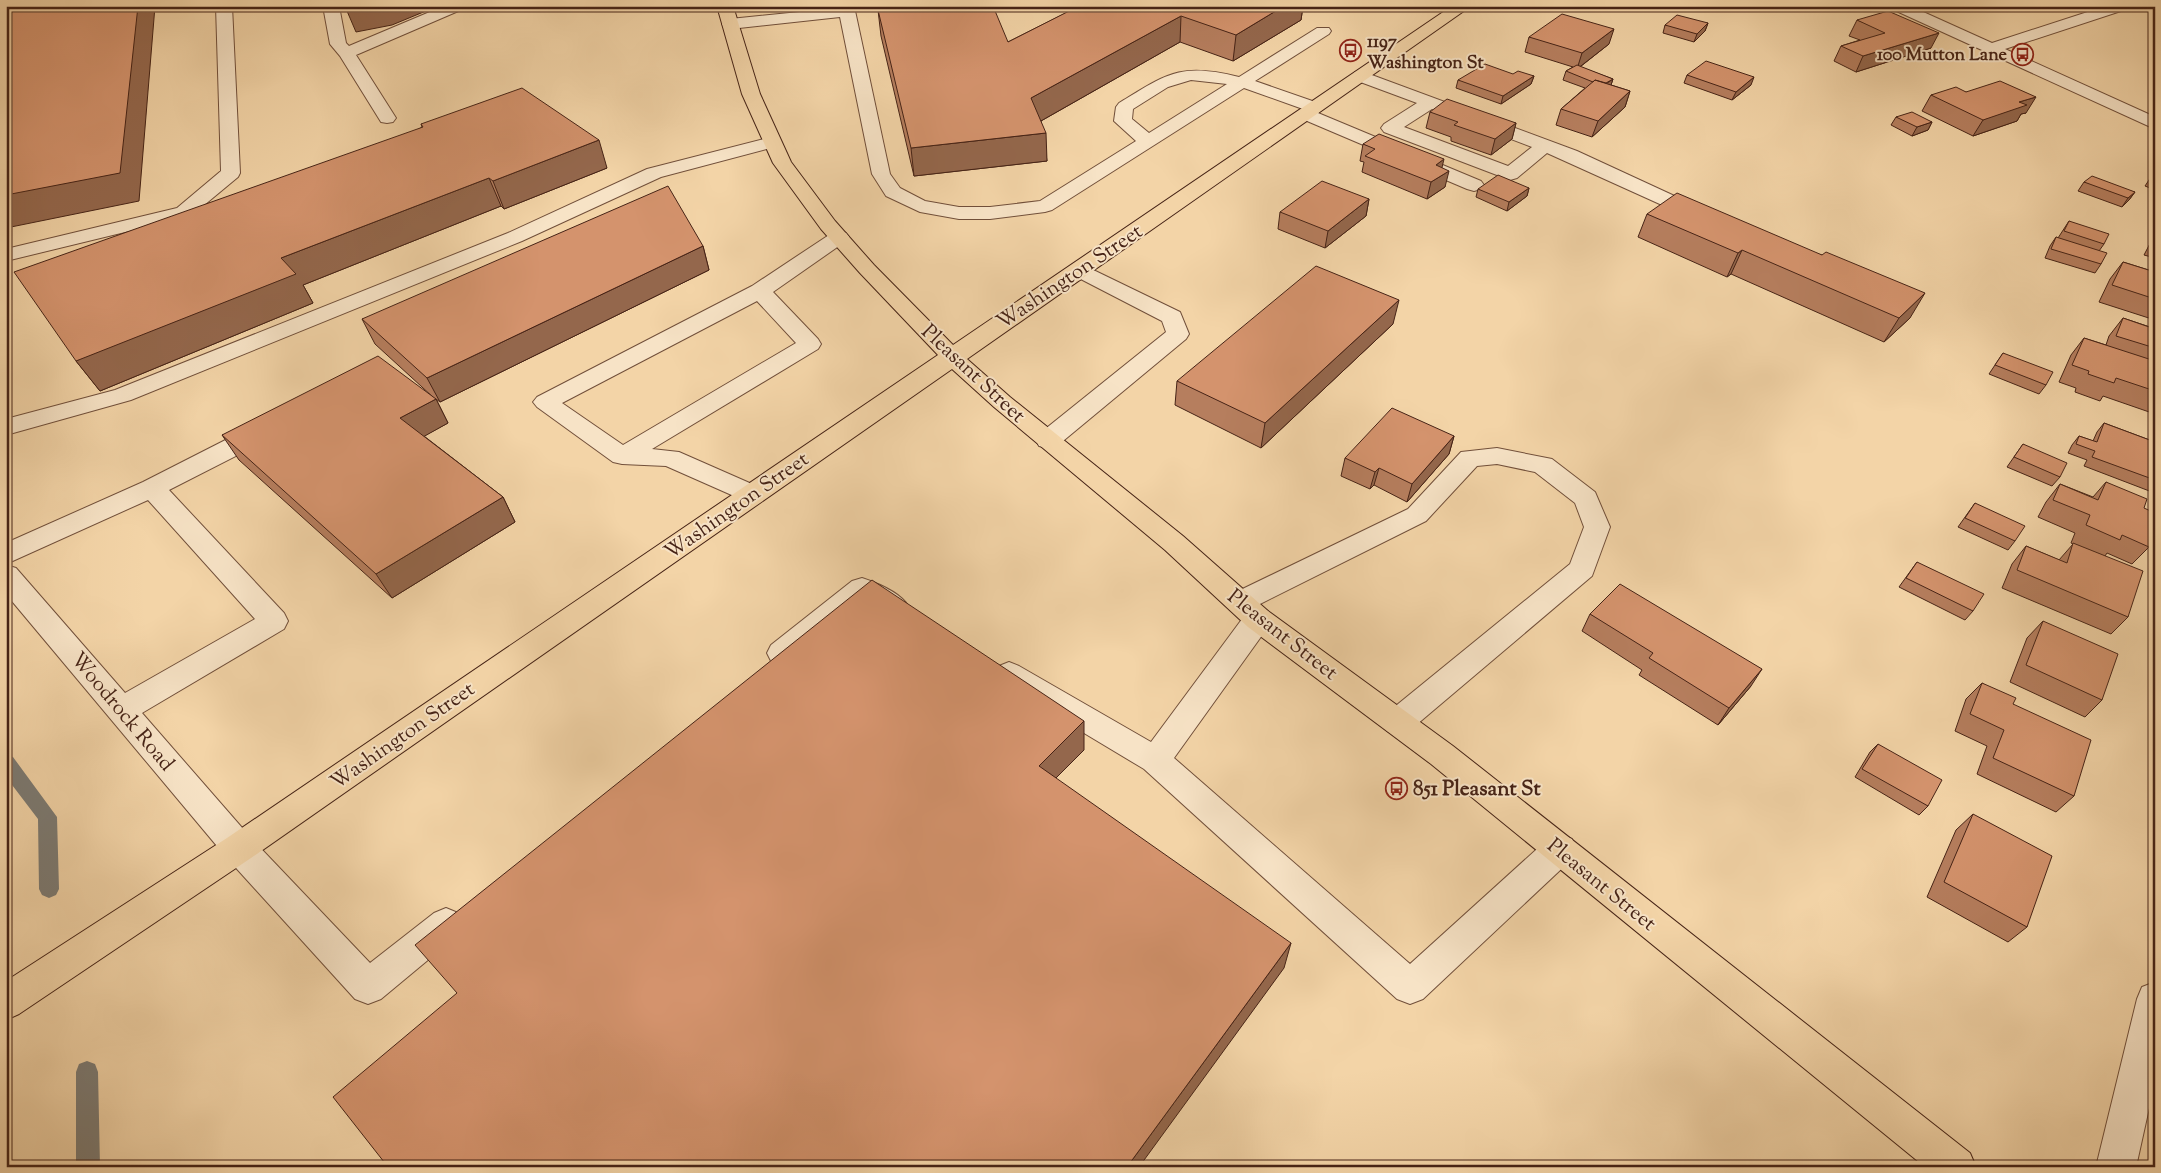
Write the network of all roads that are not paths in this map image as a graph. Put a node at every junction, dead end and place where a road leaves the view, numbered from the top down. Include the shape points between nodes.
1 (224, 6) edge
2 (331, 6) edge
3 (458, 6) edge
4 (1463, 6) edge
5 (1897, 6) edge
6 (2122, 6) edge
7 (847, 9) edge
8 (727, 15) edge
9 (1323, 30) dead end
10 (1990, 49) junction
11 (347, 53) junction
12 (1361, 76) junction
13 (1242, 81) junction
14 (1430, 102) junction
15 (1311, 111) junction
16 (387, 118) dead end
17 (2155, 124) edge
18 (1148, 141) junction
19 (772, 142) junction
20 (1545, 146) junction
21 (1474, 185) dead end
22 (1712, 220) edge
23 (839, 237) junction
24 (6, 255) edge
25 (1078, 270) junction
26 (760, 291) junction
27 (952, 357) junction
28 (283, 421) edge
29 (6, 428) edge
30 (1048, 440) junction
31 (622, 456) junction
32 (152, 488) junction
33 (752, 494) junction
34 (6, 554) edge
35 (6, 575) edge
36 (1249, 610) junction
37 (922, 623) edge
38 (983, 658) edge
39 (762, 669) edge
40 (122, 710) junction
41 (1398, 722) junction
42 (1155, 760) junction
43 (239, 848) junction
44 (1560, 849) junction
45 (469, 906) edge
46 (2155, 999) edge
47 (6, 1002) edge
48 (1956, 1167) edge
49 (2116, 1167) edge

1 - 24 street via 232,174 184,212
2 - 11 street via 338,44
3 - 11 street
4 - 12 main road, Washington Street
5 - 10 street
6 - 10 street
7 - 8 street
7 - 18 street via 881,174 894,192 920,206 959,213 990,213 1045,206
8 - 19 main road, Pleasant Street via 751,94
9 - 13 street
10 - 17 street
11 - 16 street
12 - 14 street
12 - 15 main road, Washington Street
13 - 15 street
13 - 18 street
13 - 18 street via 1192,75 1173,79 1125,108 1123,121
14 - 20 street
14 - 20 street via 1390,128 1510,174
15 - 21 street
15 - 25 main road, Washington Street
19 - 23 main road, Pleasant Street via 782,163
19 - 29 street via 654,173 409,281 132,391
20 - 22 street
23 - 26 street
23 - 27 main road, Pleasant Street
25 - 27 main road, Washington Street
25 - 30 street via 1172,317 1178,334
26 - 31 street via 810,344
26 - 31 street via 545,402
27 - 30 main road, Pleasant Street
27 - 33 main road, Washington Street
28 - 32 street
30 - 36 main road, Pleasant Street via 1174,543
31 - 33 street via 670,458
32 - 34 street
32 - 40 street via 274,621
33 - 43 main road, Washington Street
35 - 40 street, Woodrock Road
36 - 41 main road, Pleasant Street
36 - 41 street via 1417,515 1470,458 1497,456 1543,465 1586,498 1597,527 1582,569
36 - 42 street
37 - 39 street via 862,588
38 - 42 street
40 - 43 street, Woodrock Road
41 - 44 main road, Pleasant Street
42 - 44 street via 1410,987
43 - 45 street, Woodrock Road via 368,987
43 - 47 main road, Washington Street
44 - 48 main road, Pleasant Street
46 - 49 street

